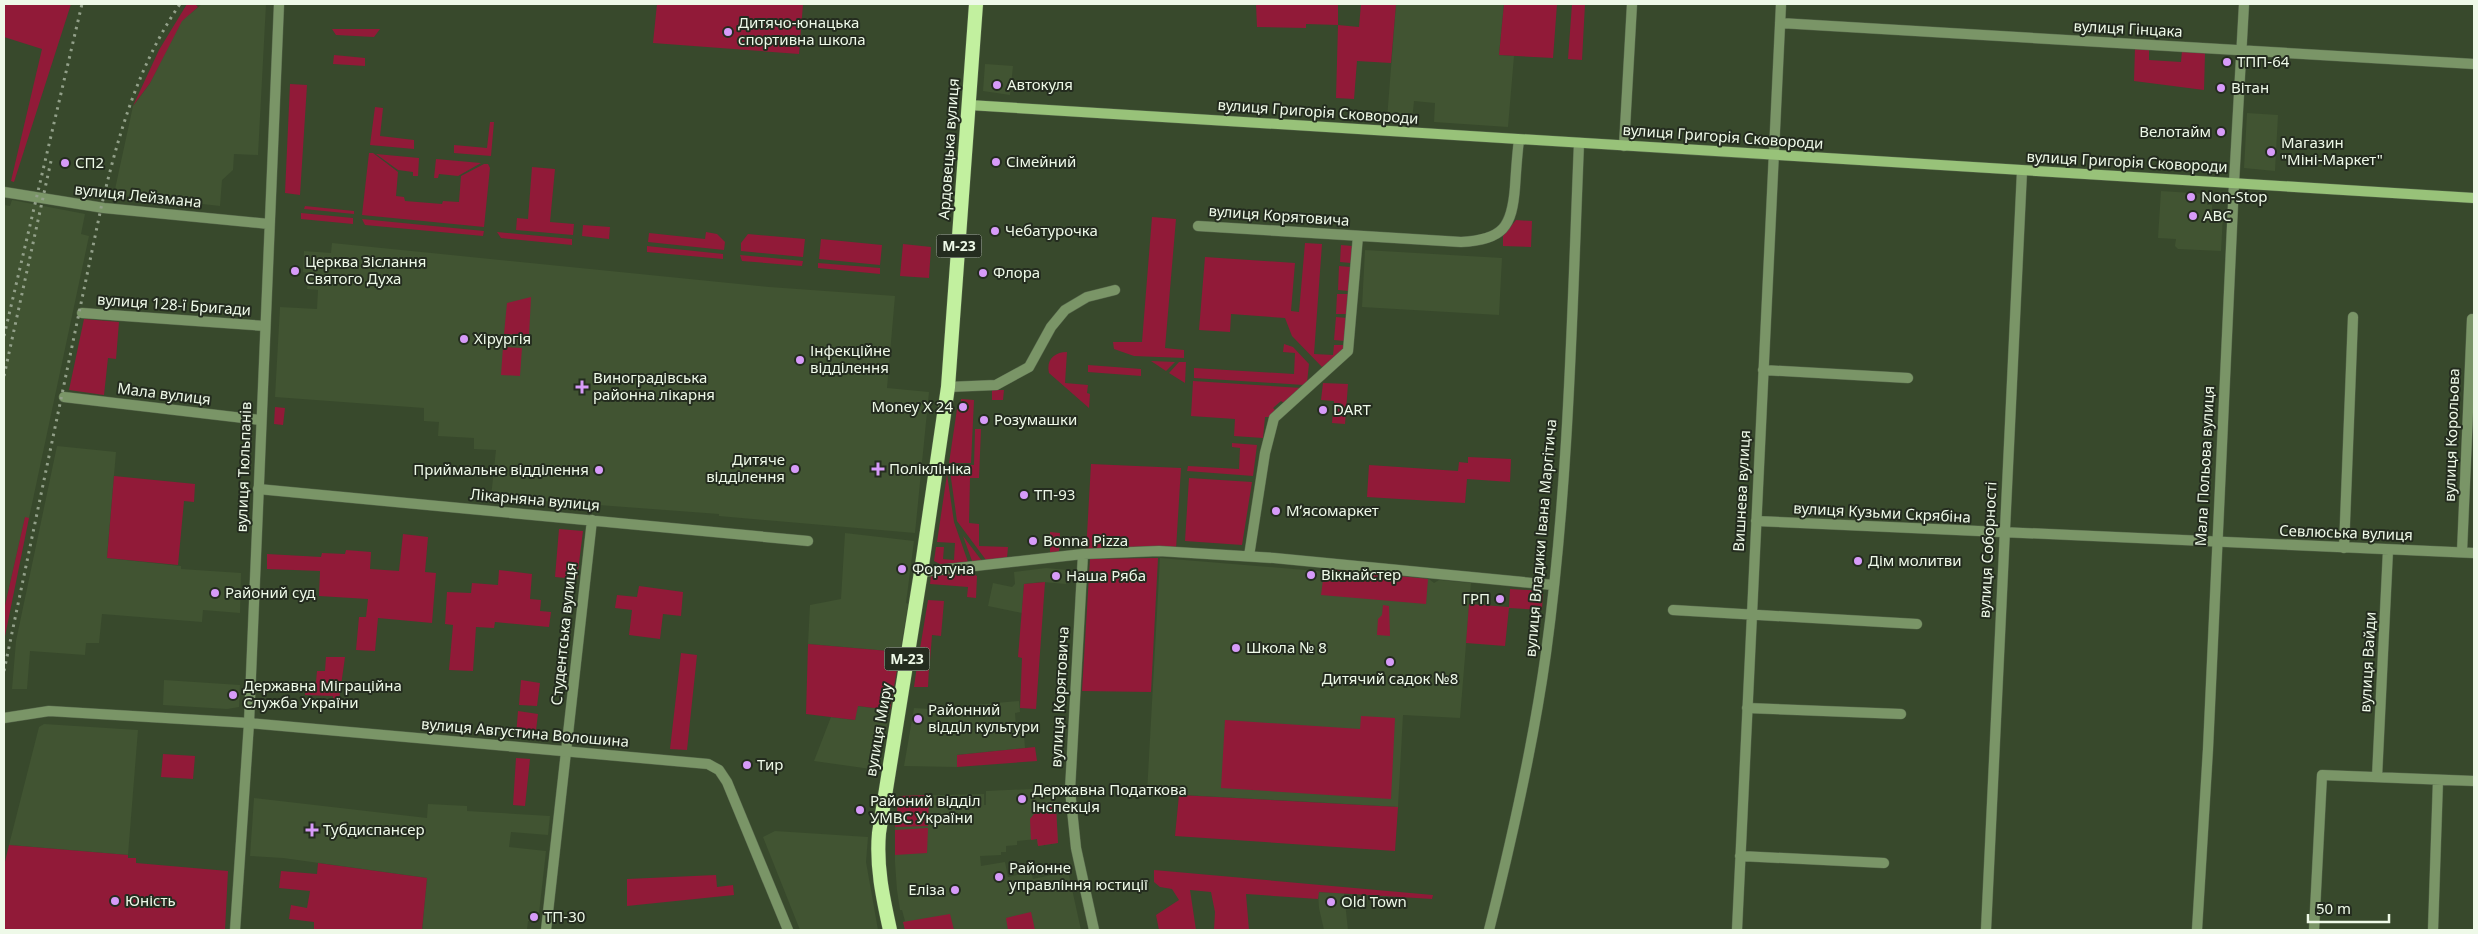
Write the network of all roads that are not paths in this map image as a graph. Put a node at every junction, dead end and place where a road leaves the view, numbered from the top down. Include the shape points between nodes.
1 (279, 4) edge
2 (976, 4) edge
3 (1632, 4) edge
4 (1781, 4) edge
5 (2244, 4) edge
6 (1780, 23) junction
7 (2241, 51) junction
8 (2474, 64) edge
9 (969, 105) junction
10 (1519, 140) junction
11 (1579, 143) junction
12 (1624, 146) junction
13 (1772, 156) junction
14 (2022, 170) junction
15 (2234, 183) junction
16 (4, 192) edge
17 (2474, 198) edge
18 (269, 224) junction
19 (1198, 226) dead end
20 (1358, 236) junction
21 (1115, 290) dead end
22 (82, 313) dead end
23 (2353, 317) dead end
24 (2472, 319) dead end
25 (264, 326) junction
26 (1762, 370) junction
27 (1908, 378) dead end
28 (948, 387) junction
29 (64, 397) dead end
30 (261, 420) junction
31 (258, 489) junction
32 (592, 520) junction
33 (1756, 521) junction
34 (2004, 534) junction
35 (808, 541) dead end
36 (2216, 543) junction
37 (2344, 548) junction
38 (2388, 550) junction
39 (2462, 552) junction
40 (2474, 553) edge
41 (1083, 554) junction
42 (1249, 556) junction
43 (921, 572) junction
44 (1553, 585) junction
45 (1673, 610) dead end
46 (1751, 614) junction
47 (1917, 624) dead end
48 (1747, 708) junction
49 (1902, 714) dead end
50 (4, 718) edge
51 (249, 723) junction
52 (566, 752) junction
53 (2377, 777) junction
54 (2438, 780) junction
55 (2474, 781) edge
56 (1740, 856) junction
57 (1884, 863) dead end
58 (235, 930) edge
59 (546, 930) edge
60 (788, 930) edge
61 (890, 930) edge
62 (1094, 930) edge
63 (1489, 930) edge
64 (1737, 930) edge
65 (1986, 930) edge
66 (2197, 930) edge
67 (2314, 930) edge
68 (2434, 930) edge

1 - 18 street, вулиця Тюльпанів
2 - 9 highway, Ардовецька вулиця / М-23
3 - 12 street
4 - 6 street, Вишнева вулиця
5 - 7 street, Мала Польова вулиця
6 - 7 street, вулиця Гінцака
6 - 13 street, Вишнева вулиця
7 - 8 street, вулиця Гінцака
7 - 15 street, Мала Польова вулиця
9 - 10 main road, вулиця Григорія Сковороди
9 - 28 highway, Ардовецька вулиця / М-23
10 - 11 main road, вулиця Григорія Сковороди
10 - 20 street, вулиця Корятовича via 1512,217 1495,235 1486,240 1461,242
11 - 12 main road, вулиця Григорія Сковороди
11 - 44 street, вулиця Владики Івана Маргітича via 1566,440
12 - 13 main road, вулиця Григорія Сковороди
13 - 14 main road, вулиця Григорія Сковороди
13 - 26 street, Вишнева вулиця
14 - 15 main road, вулиця Григорія Сковороди
14 - 34 street, вулиця Соборності
15 - 17 main road, вулиця Григорія Сковороди
15 - 36 street, Мала Польова вулиця
16 - 18 street, вулиця Лейзмана via 101,208
18 - 25 street, вулиця Тюльпанів
19 - 20 street, вулиця Корятовича
20 - 42 street, вулиця Корятовича via 1348,351 1274,418 1265,453
21 - 28 street via 1087,297 1065,310 1051,327 1029,367 996,385
22 - 25 street, вулиця 128-ї Бригади
23 - 37 street
24 - 39 street, вулиця Корольова
25 - 30 street, вулиця Тюльпанів
26 - 27 street
26 - 33 street, Вишнева вулиця
28 - 43 highway, вулиця Миру / М-23
29 - 30 street, Мала вулиця
30 - 31 street, вулиця Тюльпанів
31 - 32 street, Лікарняна вулиця
31 - 51 street, вулиця Тюльпанів
32 - 35 street, Лікарняна вулиця
32 - 52 street, Студентська вулиця
33 - 34 street, вулиця Кузьми Скрябіна
33 - 46 street, Вишнева вулиця
34 - 36 street, вулиця Кузьми Скрябіна
34 - 65 street, вулиця Соборності
36 - 37 street, Севлюська вулиця
36 - 66 street, Мала Польова вулиця
37 - 38 street, Севлюська вулиця
38 - 39 street, Севлюська вулиця
38 - 53 street, вулиця Вайди
39 - 40 street, Севлюська вулиця
41 - 42 street via 1159,551
41 - 43 street
41 - 62 street, вулиця Корятовича via 1070,790 1076,848
42 - 44 street
43 - 61 highway, вулиця Миру / М-23 via 878,844 880,883
44 - 63 street, вулиця Владики Івана Маргітича via 1538,698
45 - 46 street
46 - 47 street
46 - 48 street, Вишнева вулиця
48 - 49 street
48 - 56 street, Вишнева вулиця
50 - 51 street, вулиця Августина Волошина via 49,711
51 - 52 street, вулиця Августина Волошина
51 - 58 street, вулиця Тюльпанів
52 - 59 street, Студентська вулиця
52 - 60 street, вулиця Августина Волошина via 700,762 719,770
53 - 54 street
53 - 67 street via 2322,775
54 - 55 street
54 - 68 street
56 - 57 street
56 - 64 street, Вишнева вулиця

